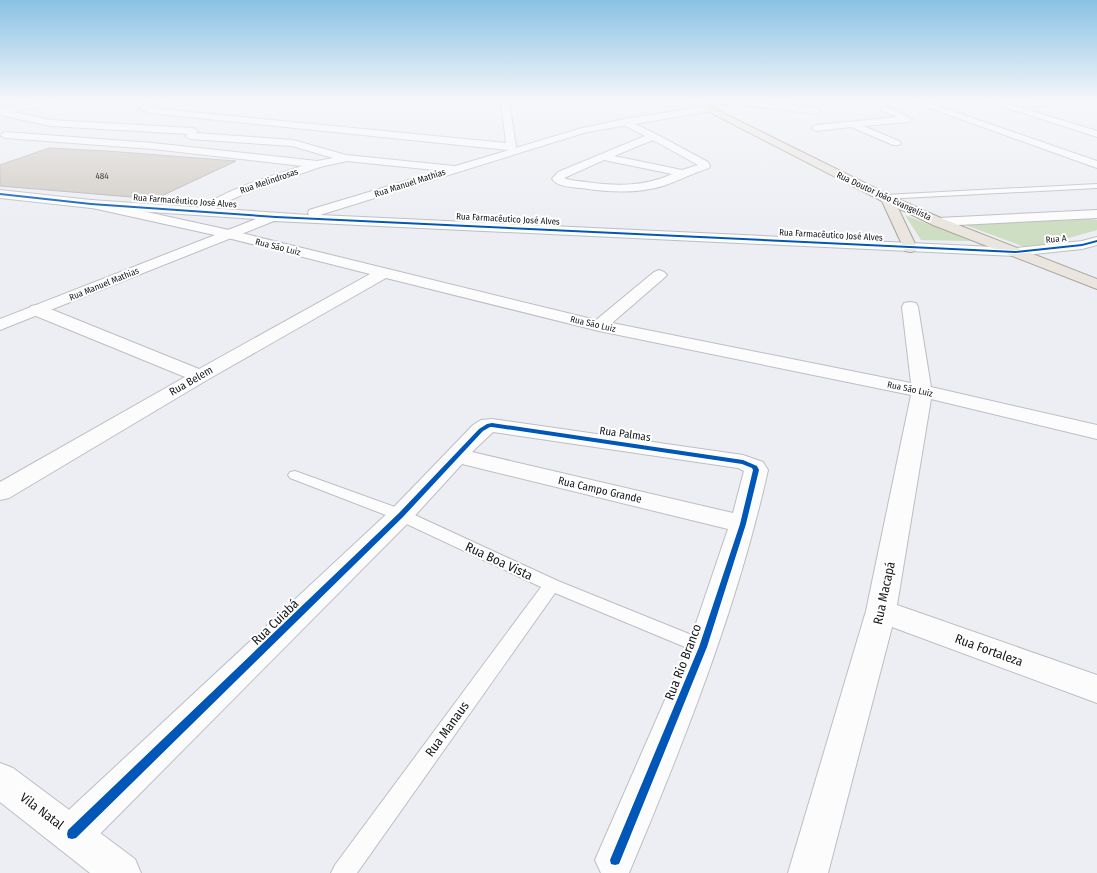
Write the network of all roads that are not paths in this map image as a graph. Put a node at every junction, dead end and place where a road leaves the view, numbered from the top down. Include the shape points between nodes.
1 (95, 142) edge
2 (165, 142) edge
3 (273, 142) edge
4 (445, 142) edge
5 (511, 142) edge
6 (540, 142) edge
7 (639, 142) edge
8 (663, 142) edge
9 (772, 142) edge
10 (893, 142) edge
11 (1030, 142) edge
12 (896, 143) dead end
13 (153, 146) junction
14 (512, 149) junction
15 (603, 157) junction
16 (346, 158) junction
17 (317, 164) junction
18 (1097, 165) edge
19 (454, 169) junction
20 (683, 174) junction
21 (1097, 186) edge
22 (0, 194) edge
23 (885, 198) junction
24 (92, 204) junction
25 (202, 212) junction
26 (1094, 215) edge
27 (276, 217) junction
28 (299, 218) junction
29 (938, 222) junction
30 (229, 234) junction
31 (1097, 241) edge
32 (910, 248) junction
33 (1015, 252) junction
34 (383, 273) junction
35 (660, 275) dead end
36 (1097, 284) edge
37 (910, 307) dead end
38 (37, 310) junction
39 (0, 326) edge
40 (599, 326) junction
41 (200, 376) junction
42 (922, 391) junction
43 (492, 425) joint
44 (1097, 432) edge
45 (458, 456) junction
46 (755, 467) joint
47 (295, 475) dead end
48 (0, 492) edge
49 (401, 515) junction
50 (743, 524) junction
51 (552, 585) junction
52 (881, 612) junction
53 (703, 647) junction
54 (1097, 689) edge
55 (0, 780) edge
56 (72, 834) junction
57 (615, 860) dead end
58 (121, 873) edge
59 (343, 873) edge
60 (808, 873) edge

1 - 13 street
2 - 13 street
3 - 16 street via 293,143
4 - 14 street
5 - 14 street
6 - 14 street, Rua Manuel Mathias
7 - 15 street
8 - 20 street via 706,165
9 - 23 main road, Rua Doutor João Evangelista
10 - 12 street
11 - 18 street
13 - 17 street
14 - 19 street, Rua Manuel Mathias
15 - 20 street
15 - 20 street via 562,174 558,179 599,188 631,188 665,182
16 - 17 street
16 - 19 street
17 - 25 street, Rua Melindrosas via 240,191
19 - 28 street, Rua Manuel Mathias
21 - 23 lane
22 - 24 street, Rua Farmacêutico José Alves
23 - 29 main road, Rua Doutor João Evangelista
23 - 32 main road
24 - 25 street, Rua Farmacêutico José Alves
24 - 30 street, Rua São Luiz
25 - 27 street, Rua Farmacêutico José Alves
26 - 29 street
27 - 28 street, Rua Farmacêutico José Alves
27 - 30 street, Rua Manuel Mathias
28 - 32 street, Rua Farmacêutico José Alves
29 - 33 main road, Rua Doutor João Evangelista
30 - 34 street, Rua São Luiz
30 - 38 street, Rua Manuel Mathias
31 - 33 street, Rua A
32 - 33 street, Rua Farmacêutico José Alves
33 - 36 main road, Rua Doutor João Evangelista
34 - 40 street, Rua São Luiz
34 - 41 street, Rua Belem
35 - 40 street
37 - 42 street, Rua Macapá
38 - 39 street, Rua Manuel Mathias
38 - 41 street
40 - 42 street, Rua São Luiz
41 - 48 street, Rua Belem
42 - 44 street, Rua São Luiz
42 - 52 street, Rua Macapá
43 - 45 street, Rua Cuiabá via 481,430
43 - 46 street, Rua Palmas via 743,462
45 - 49 street, Rua Cuiabá
45 - 50 street, Rua Campo Grande
46 - 50 street, Rua Rio Branco via 756,472
47 - 49 lane, Rua Boa Vista
49 - 51 lane, Rua Boa Vista
49 - 56 street, Rua Cuiabá
50 - 53 street, Rua Rio Branco
51 - 53 lane, Rua Boa Vista
51 - 59 lane, Rua Manaus
52 - 54 street, Rua Fortaleza
52 - 60 street, Rua Macapá
53 - 57 street, Rua Rio Branco
55 - 56 street, Vila Natal
56 - 58 street, Vila Natal

